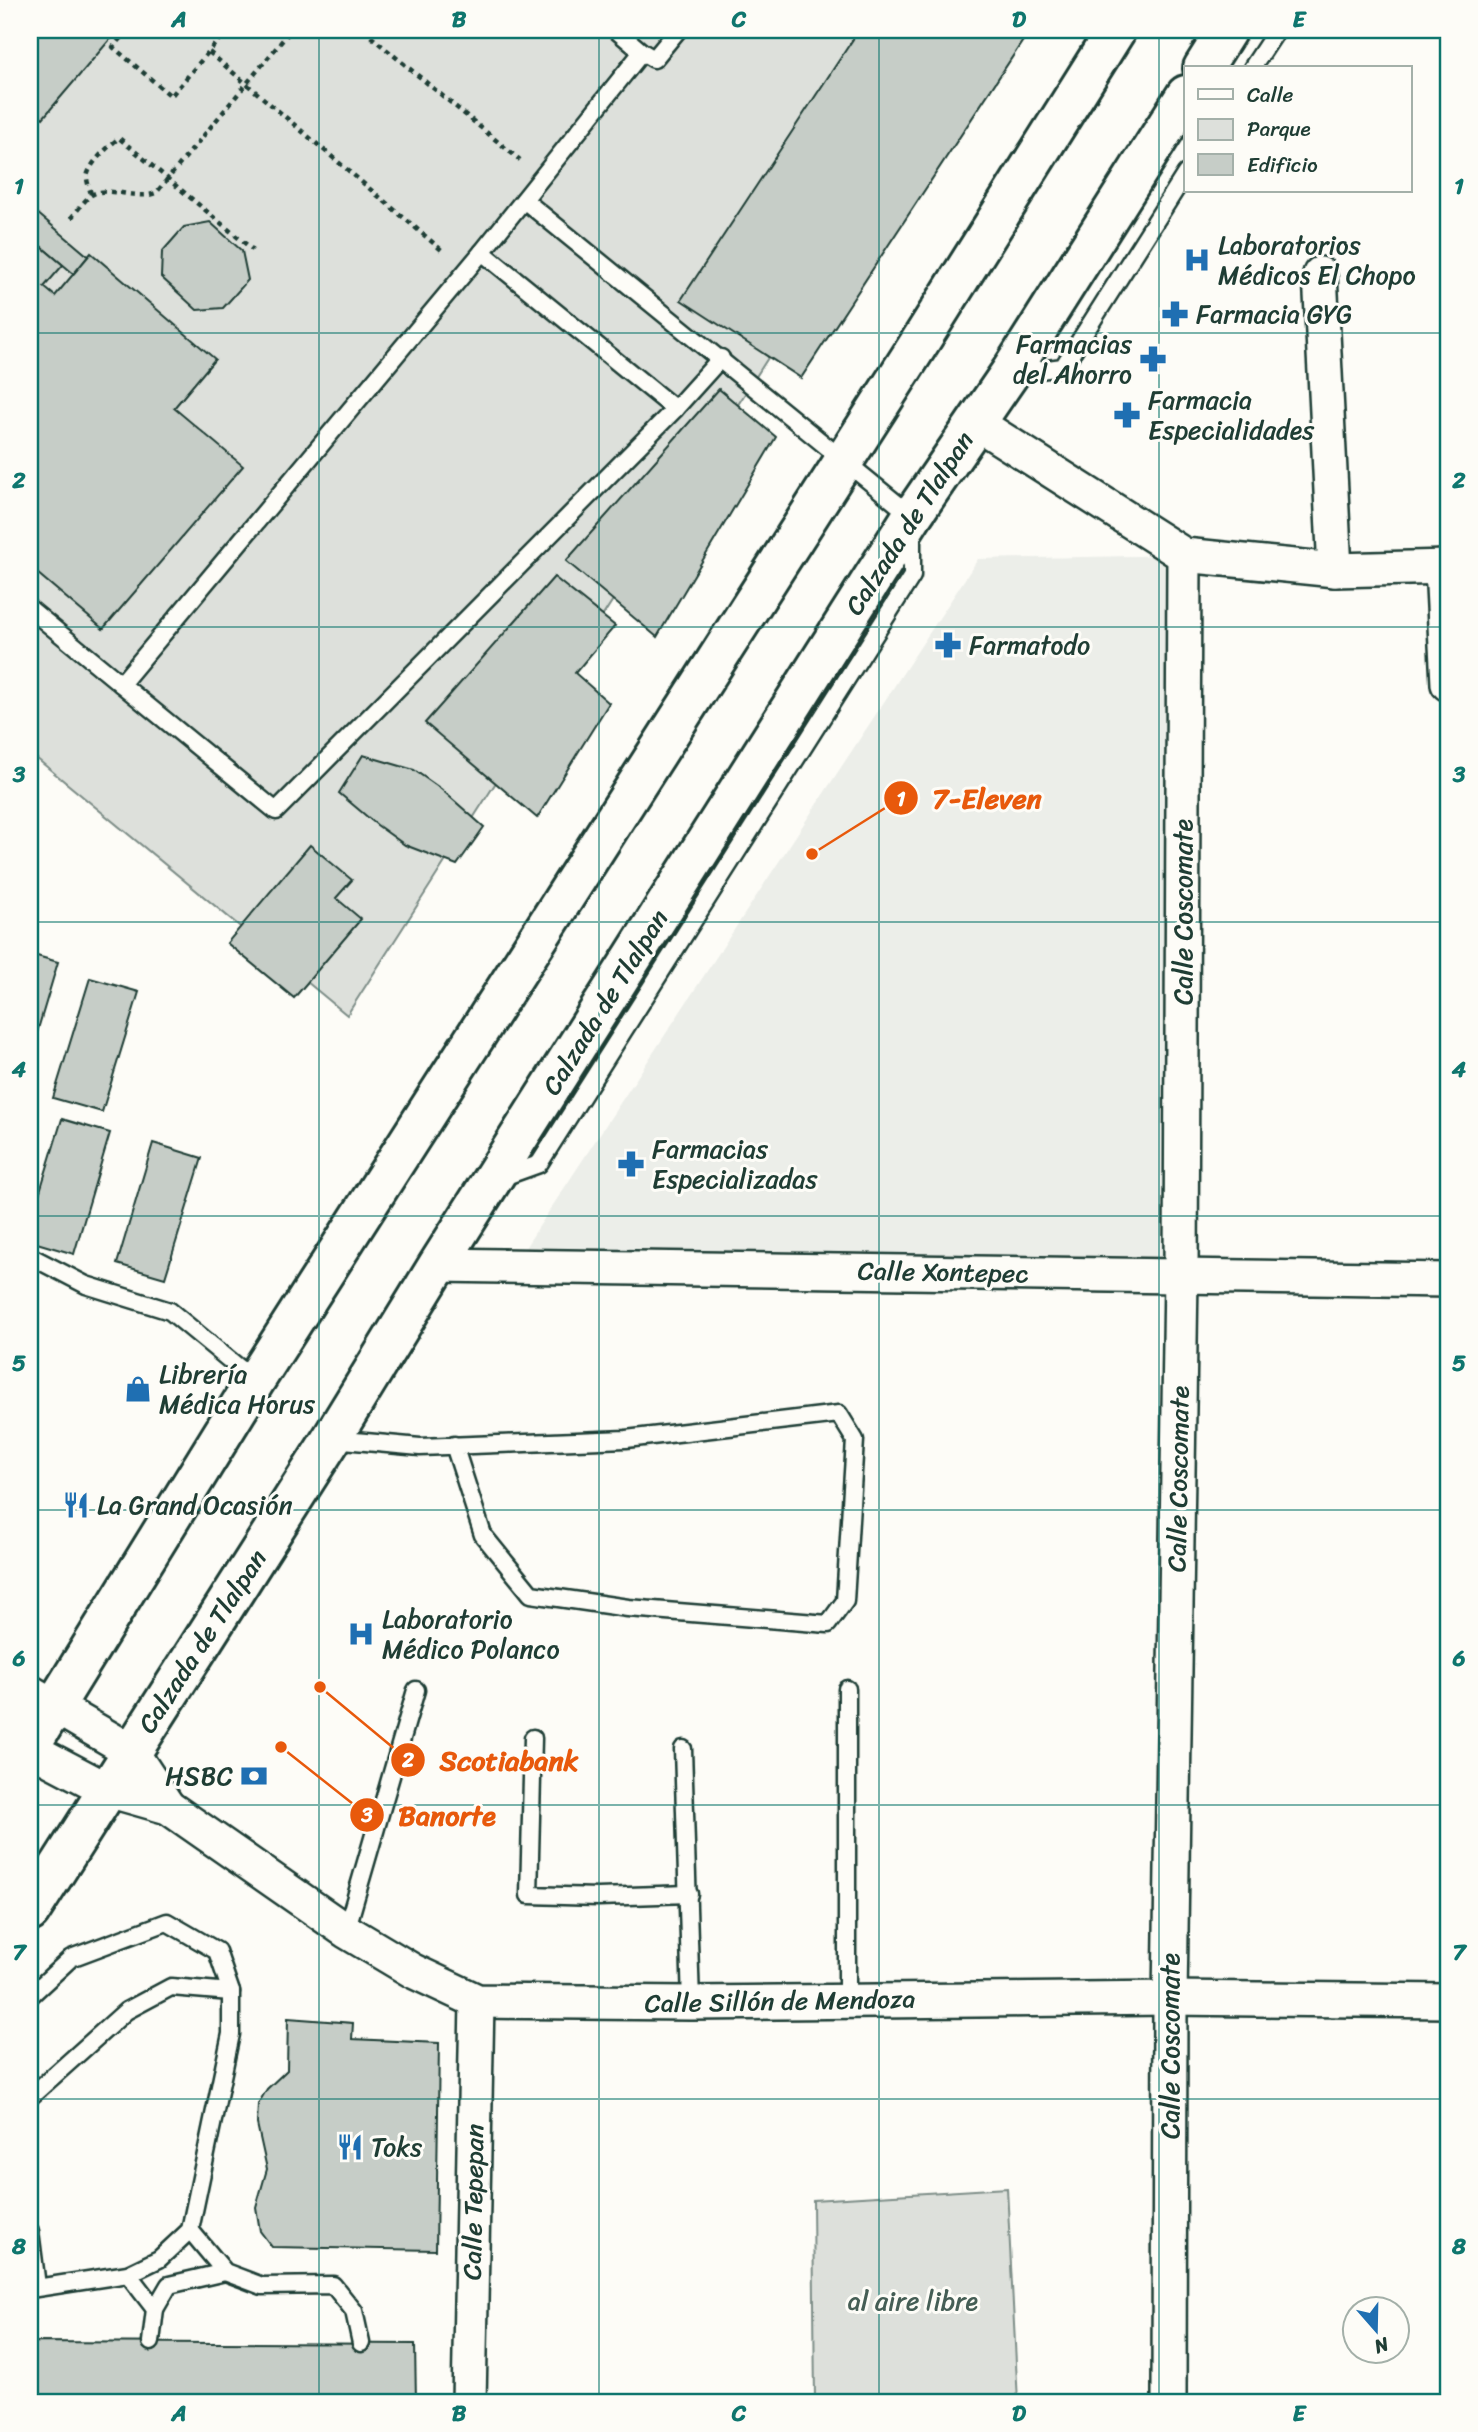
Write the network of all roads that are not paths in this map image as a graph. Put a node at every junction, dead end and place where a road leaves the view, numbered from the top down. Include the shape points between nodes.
1 (616, 30) edge
2 (678, 30) edge
3 (1116, 30) edge
4 (1227, 30) edge
5 (1277, 30) edge
6 (642, 52) junction
7 (1204, 66) edge
8 (1253, 66) edge
9 (1184, 98) edge
10 (1184, 176) edge
11 (524, 200) junction
12 (482, 252) junction
13 (1320, 274) dead end
14 (721, 358) junction
15 (1010, 373) junction
16 (675, 409) junction
17 (975, 422) junction
18 (844, 461) junction
19 (912, 516) junction
20 (1184, 555) junction
21 (1445, 567) edge
22 (1335, 570) junction
23 (30, 609) edge
24 (121, 684) junction
25 (1448, 684) edge
26 (30, 1256) edge
27 (438, 1265) junction
28 (1181, 1276) junction
29 (1448, 1280) edge
30 (255, 1381) junction
31 (331, 1438) junction
32 (454, 1445) junction
33 (847, 1689) dead end
34 (416, 1690) dead end
35 (42, 1698) edge
36 (533, 1738) dead end
37 (30, 1747) edge
38 (683, 1749) dead end
39 (131, 1751) junction
40 (108, 1790) junction
41 (169, 1807) junction
42 (689, 1894) junction
43 (30, 1912) edge
44 (346, 1931) junction
45 (231, 1992) junction
46 (30, 1996) edge
47 (1170, 1998) junction
48 (847, 2000) junction
49 (477, 2001) junction
50 (1448, 2001) edge
51 (691, 2003) junction
52 (30, 2097) edge
53 (190, 2230) junction
54 (30, 2231) edge
55 (225, 2272) junction
56 (128, 2274) junction
57 (34, 2288) edge
58 (155, 2309) junction
59 (150, 2342) dead end
60 (361, 2343) dead end
61 (469, 2402) edge
62 (1169, 2402) edge

1 - 6 lane
2 - 6 lane via 654,59
3 - 18 main road
4 - 7 main road
5 - 8 lane
6 - 11 lane
9 - 15 main road, Calzada de Tlalpan
10 - 15 lane via 1063,367
11 - 12 lane
11 - 14 lane
12 - 16 lane
12 - 24 lane
13 - 22 street
14 - 16 lane
14 - 18 lane
15 - 17 main road, Calzada de Tlalpan
16 - 24 lane via 276,811
17 - 19 main road, Calzada de Tlalpan
17 - 20 street
18 - 19 lane
18 - 30 main road
19 - 27 main road, Calzada de Tlalpan
20 - 22 street
20 - 28 street, Calle Coscomate
21 - 22 street
21 - 25 street
23 - 24 lane
26 - 30 lane via 86,1285 170,1311
27 - 28 street, Calle Xontepec
27 - 31 main road, Calzada de Tlalpan
28 - 29 street, Calle Xontepec
28 - 47 street, Calle Coscomate
30 - 35 main road
31 - 32 lane via 420,1447
31 - 39 main road, Calzada de Tlalpan
32 - 32 lane via 626,1439 839,1414 855,1440 845,1601 828,1624 628,1608 531,1594 483,1535
33 - 48 lane
34 - 44 lane
35 - 37 main road
35 - 39 street
36 - 42 lane via 529,1895
37 - 40 street, Calle Sillón de Mendoza
38 - 42 lane
39 - 40 main road, Calzada de Tlalpan
39 - 41 street, Calle Sillón de Mendoza
40 - 41 street, Calle Sillón de Mendoza
40 - 43 main road, Calzada de Tlalpan
41 - 44 street, Calle Sillón de Mendoza
42 - 51 lane
44 - 49 street, Calle Sillón de Mendoza via 413,1971
45 - 46 lane via 217,1951 167,1922 71,1958
45 - 52 lane via 171,1987 126,2011
45 - 53 lane via 231,2034
47 - 48 street, Calle Sillón de Mendoza
47 - 50 street, Calle Sillón de Mendoza
47 - 62 street, Calle Coscomate
48 - 51 street, Calle Sillón de Mendoza
49 - 51 street, Calle Sillón de Mendoza
49 - 61 street, Calle Tepepan
53 - 55 lane
53 - 56 lane via 159,2259
54 - 57 lane
55 - 58 lane via 169,2285
55 - 60 lane via 262,2286 333,2285 354,2311
56 - 57 lane
56 - 58 lane
58 - 59 lane

